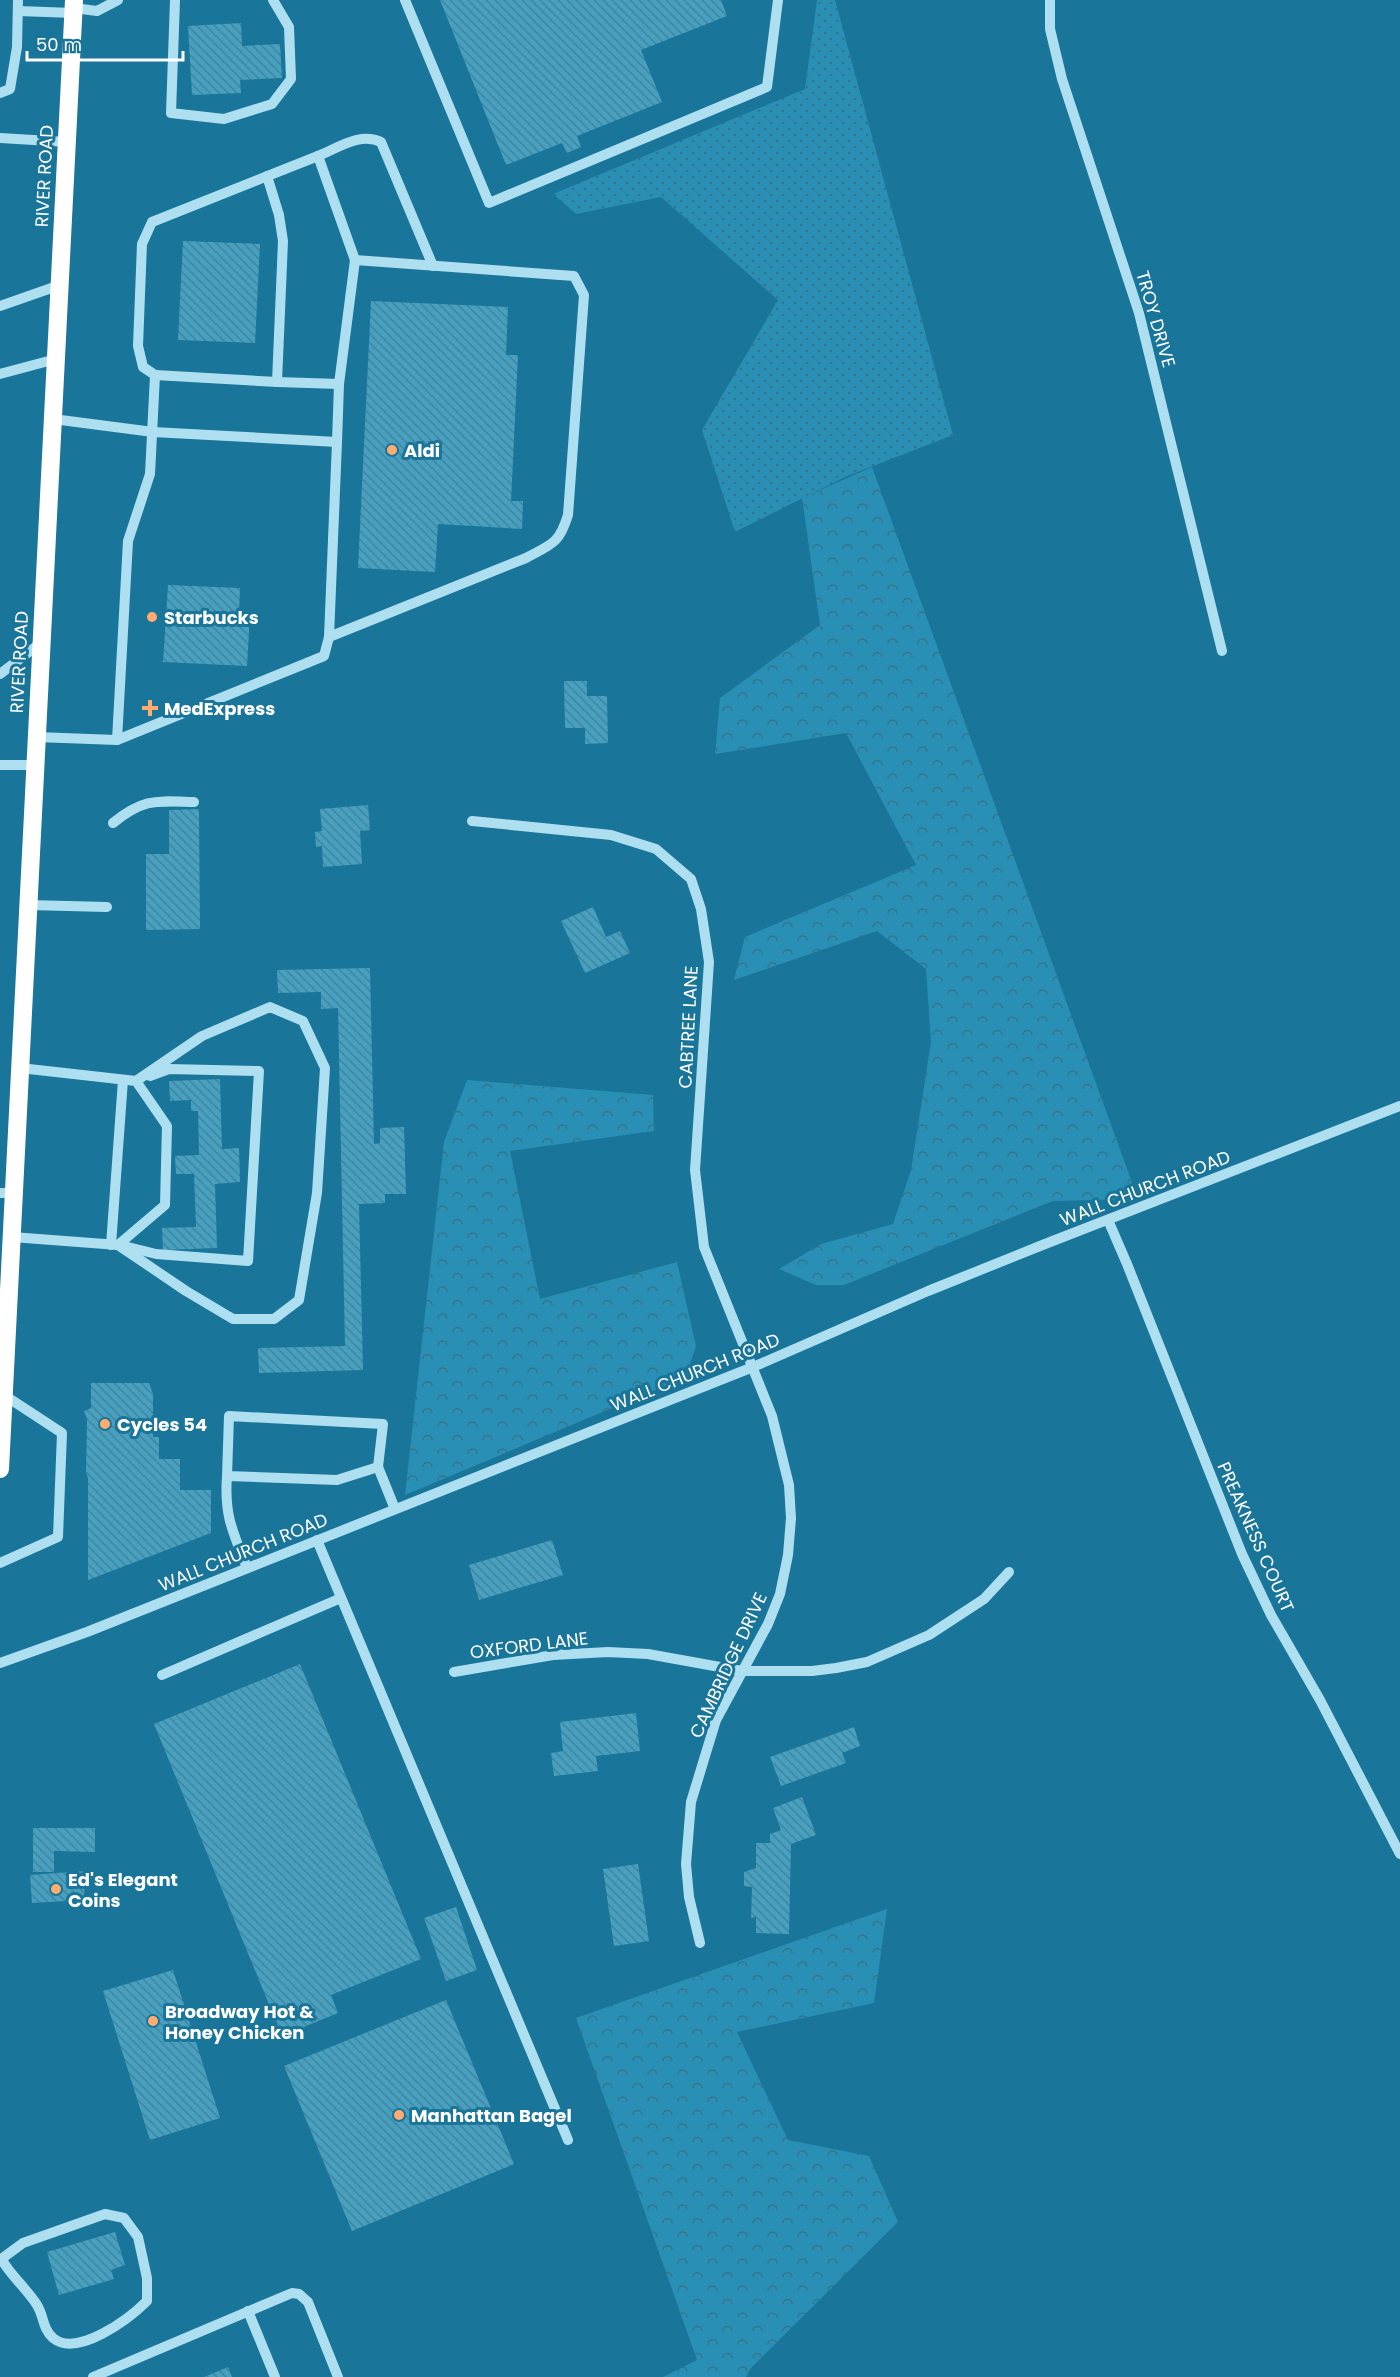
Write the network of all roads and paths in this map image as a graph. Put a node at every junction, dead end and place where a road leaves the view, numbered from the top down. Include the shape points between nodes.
1 (118, 0) edge
2 (175, 0) edge
3 (273, 0) edge
4 (405, 0) edge
5 (778, 0) edge
6 (1050, 0) edge
7 (18, 6) edge
8 (74, 7) edge
9 (0, 93) edge
10 (0, 138) edge
11 (67, 142) junction
12 (318, 156) junction
13 (267, 177) junction
14 (355, 260) junction
15 (433, 266) junction
16 (60, 285) junction
17 (0, 306) edge
18 (56, 358) junction
19 (0, 374) edge
20 (154, 375) junction
21 (277, 382) junction
22 (339, 384) junction
23 (53, 418) junction
24 (153, 432) junction
25 (337, 442) junction
26 (329, 637) junction
27 (42, 642) junction
28 (1222, 651) dead end
29 (0, 674) edge
30 (36, 737) junction
31 (117, 740) junction
32 (0, 765) edge
33 (36, 765) junction
34 (194, 802) dead end
35 (472, 820) dead end
36 (113, 823) dead end
37 (28, 905) junction
38 (107, 907) dead end
39 (20, 1068) junction
40 (123, 1080) junction
41 (136, 1081) junction
42 (1400, 1106) edge
43 (7, 1193) edge
44 (1108, 1220) junction
45 (12, 1237) junction
46 (115, 1245) junction
47 (753, 1367) junction
48 (4, 1395) junction
49 (378, 1467) junction
50 (0, 1469) edge
51 (227, 1476) junction
52 (395, 1509) junction
53 (317, 1540) junction
54 (0, 1563) edge
55 (247, 1568) junction
56 (1009, 1572) dead end
57 (341, 1598) junction
58 (0, 1663) edge
59 (742, 1671) junction
60 (454, 1672) dead end
61 (162, 1675) dead end
62 (1400, 1854) edge
63 (700, 1943) dead end
64 (568, 2140) dead end
65 (1, 2260) edge
66 (248, 2311) junction
67 (93, 2377) edge
68 (275, 2377) edge
69 (338, 2377) edge

1 - 8 street via 97,11
2 - 3 street via 171,112 224,119 272,105 291,79 289,27
4 - 5 street via 489,203 766,87
6 - 28 street, TROY DRIVE via 1050,29 1062,79 1140,313
7 - 8 street
7 - 9 street via 10,89
8 - 11 highway, RIVER ROAD
10 - 11 street
11 - 16 highway, RIVER ROAD
12 - 13 street
12 - 14 street
12 - 15 street via 360,138 381,142
13 - 20 street via 152,222 142,244 138,346 143,367
13 - 21 street via 283,242
14 - 15 street
14 - 22 street
15 - 26 street via 574,276 584,295 568,515 561,536 548,547
16 - 17 street
16 - 18 highway, RIVER ROAD
18 - 19 street
18 - 23 highway, RIVER ROAD
20 - 21 street
20 - 24 street
21 - 22 street
22 - 25 street
23 - 24 street
23 - 27 highway, RIVER ROAD
24 - 25 street
24 - 31 street via 150,474 128,542
25 - 26 street
26 - 31 street via 324,656
27 - 29 street
27 - 30 highway, RIVER ROAD
30 - 31 street
30 - 33 highway, RIVER ROAD
32 - 33 street
33 - 37 highway, RIVER ROAD
34 - 36 street via 149,801 130,809
35 - 47 street, CABTREE LANE via 611,835 656,849 691,879 709,962 695,1170 699,1213 704,1246
37 - 38 street
37 - 39 highway, RIVER ROAD
39 - 40 street
39 - 43 highway, RIVER ROAD
40 - 41 street
40 - 46 street
41 - 46 street via 167,1126 165,1205
41 - 46 street via 169,1069 260,1071 249,1261 156,1254
41 - 46 street via 202,1036 270,1007 303,1021 325,1068 317,1193 299,1300 274,1319 233,1319
42 - 44 street, WALL CHURCH ROAD
43 - 45 highway, RIVER ROAD
44 - 47 street, WALL CHURCH ROAD via 928,1291
44 - 62 street, PREAKNESS COURT via 1242,1554
45 - 46 street
45 - 48 highway, RIVER ROAD
47 - 52 street, WALL CHURCH ROAD
47 - 59 street, CAMBRIDGE DRIVE via 783,1452 791,1518 780,1594
48 - 50 highway, RIVER ROAD
48 - 54 street via 62,1433 58,1537
49 - 51 street via 336,1480
49 - 51 street via 383,1424 229,1416
49 - 52 street
51 - 55 street via 225,1501 230,1524
52 - 53 street, WALL CHURCH ROAD
53 - 55 street, WALL CHURCH ROAD
53 - 57 street
55 - 58 street, WALL CHURCH ROAD
56 - 59 street, OXFORD LANE via 984,1599 961,1616 929,1635 867,1662 812,1671
57 - 61 street
57 - 64 street
59 - 60 street, OXFORD LANE via 648,1654 608,1652 553,1655
59 - 63 street, CAMBRIDGE DRIVE via 716,1719 691,1802 686,1864
65 - 65 street via 38,2306 45,2328 55,2339 69,2345 131,2317 147,2301 147,2278 138,2236 124,2218 105,2214 23,2243
66 - 67 street
66 - 68 street
66 - 69 street via 292,2293 299,2294 308,2302

